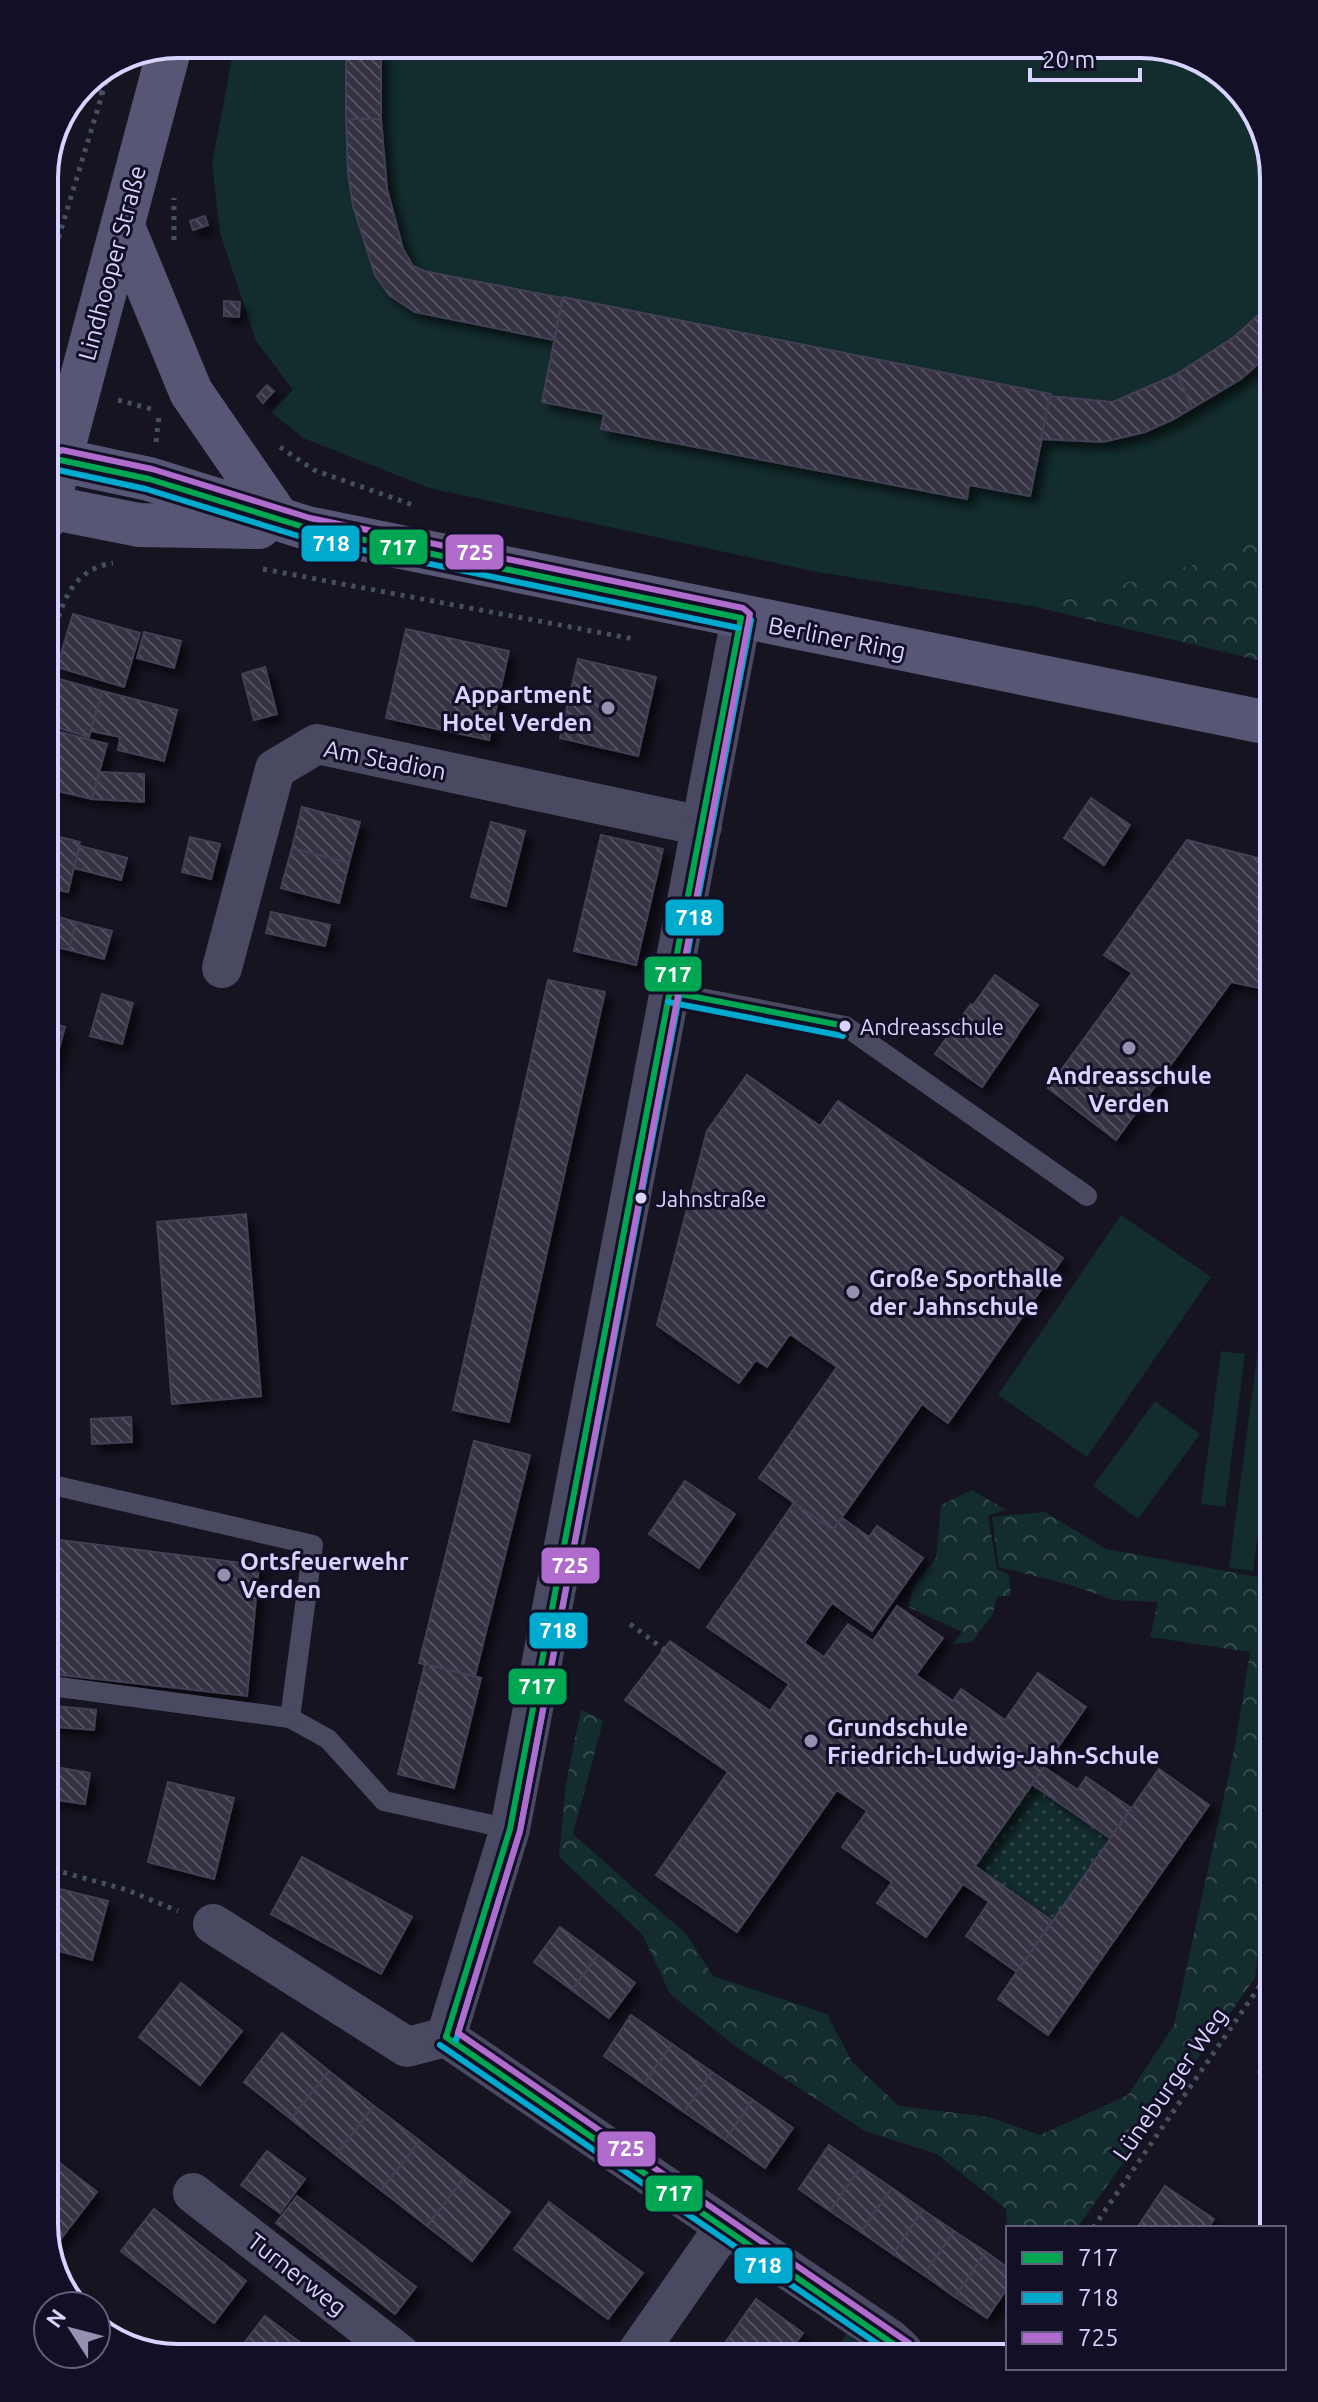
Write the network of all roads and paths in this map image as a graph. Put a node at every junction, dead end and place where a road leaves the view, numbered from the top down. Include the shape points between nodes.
1 (167, 59) edge
2 (106, 82) edge
3 (93, 93) edge
4 (103, 93) junction
5 (174, 182) dead end
6 (124, 229) junction
7 (58, 240) edge
8 (174, 243) dead end
9 (111, 398) dead end
10 (58, 440) edge
11 (277, 445) dead end
12 (154, 458) dead end
13 (58, 460) edge
14 (424, 508) dead end
15 (58, 513) edge
16 (292, 522) junction
17 (120, 562) dead end
18 (261, 569) dead end
19 (58, 601) edge
20 (63, 602) junction
21 (741, 618) junction
22 (58, 621) edge
23 (645, 641) dead end
24 (1260, 721) edge
25 (702, 826) junction
26 (222, 968) dead end
27 (670, 992) junction
28 (1087, 1196) dead end
29 (58, 1486) edge
30 (630, 1624) dead end
31 (665, 1650) dead end
32 (58, 1687) edge
33 (290, 1718) junction
34 (510, 1829) junction
35 (58, 1871) edge
36 (213, 1924) joint
37 (1260, 1986) edge
38 (446, 2037) junction
39 (193, 2193) dead end
40 (1094, 2226) edge
41 (724, 2228) junction
42 (387, 2344) edge
43 (643, 2344) edge
44 (895, 2344) edge

1 - 6 street, Lindhooper Straße
2 - 4 path
3 - 4 path
4 - 7 path
5 - 8 path
6 - 10 street, Lindhooper Straße
6 - 16 street via 191,392
9 - 12 path via 159,412
11 - 14 path via 314,470
13 - 16 street, Berliner Ring via 149,479
15 - 16 street, Berliner Ring via 139,525
16 - 21 street, Berliner Ring
17 - 20 path via 86,570
18 - 23 path
19 - 20 path
20 - 22 path
21 - 24 street, Berliner Ring
21 - 25 street
25 - 26 street, Am Stadion via 317,744 275,769
25 - 27 street
27 - 28 lane via 845,1026
27 - 34 street
29 - 33 lane via 313,1545
30 - 31 path
32 - 33 lane
33 - 34 lane via 328,1739 384,1801
34 - 38 street
35 - 36 path via 127,1890
36 - 38 street via 407,2047
37 - 40 path, Lüneburger Weg
38 - 41 street
39 - 42 street, Turnerweg
41 - 43 street
41 - 44 street

